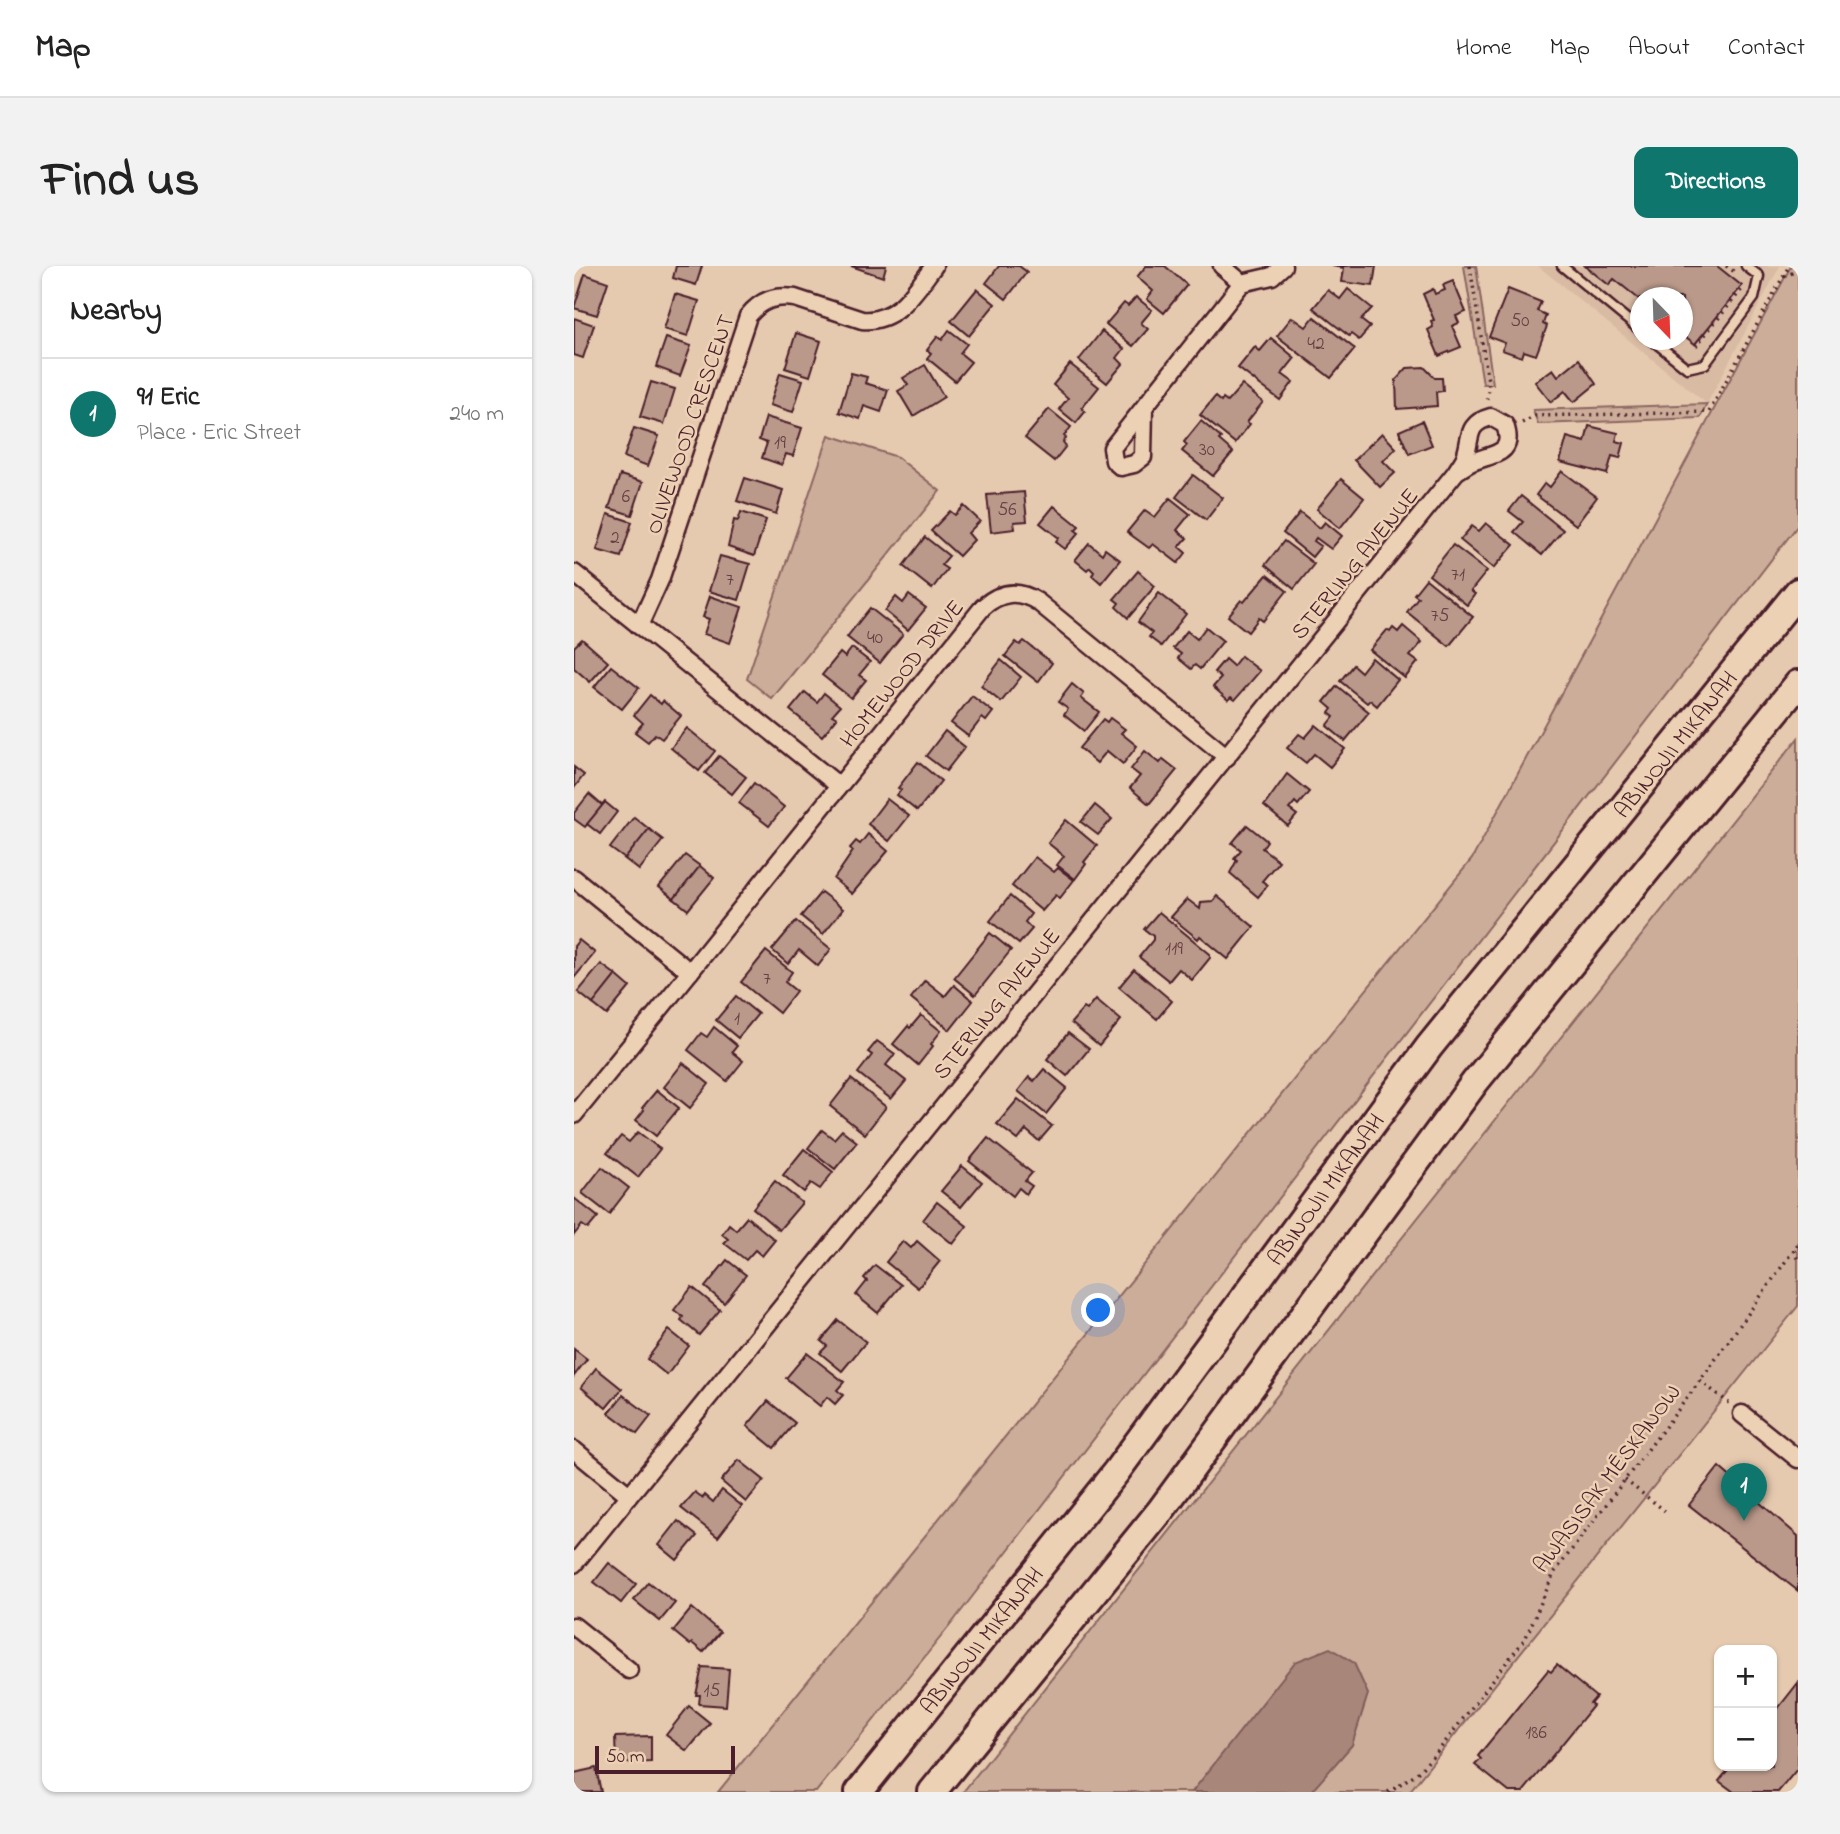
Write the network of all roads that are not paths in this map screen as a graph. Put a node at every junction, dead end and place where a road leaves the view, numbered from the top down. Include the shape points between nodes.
1 (934, 266) edge
2 (1283, 266) edge
3 (1562, 266) edge
4 (1746, 266) edge
5 (1228, 268) edge
6 (1242, 283) junction
7 (1630, 322) edge
8 (1664, 350) edge
9 (1144, 407) dead end
10 (1456, 472) junction
11 (574, 573) edge
12 (1798, 592) edge
13 (639, 626) junction
14 (1798, 684) edge
15 (1227, 757) junction
16 (839, 786) junction
17 (574, 878) edge
18 (690, 972) junction
19 (574, 1115) edge
20 (1742, 1414) road end
21 (574, 1450) edge
22 (1798, 1459) edge
23 (629, 1495) junction
24 (574, 1563) edge
25 (574, 1626) edge
26 (629, 1670) dead end
27 (859, 1792) edge
28 (932, 1792) edge

1 - 13 street, OLIVEWOOD CRESCENT via 904,305 872,321 795,298 766,300 755,307 748,316 660,580
2 - 6 street via 1272,275
3 - 7 lane
4 - 8 lane via 1759,276 1754,298 1705,364 1687,368
5 - 6 street
6 - 9 street
10 - 10 street, STERLING AVENUE via 1505,448 1507,430 1499,419 1488,418 1473,426
10 - 15 street, STERLING AVENUE
11 - 13 street
12 - 27 main road, ABINOJII MIKANAH via 1429,1048 1116,1472
13 - 16 street
14 - 28 main road via 1475,1082 1161,1510
15 - 16 street, HOMEWOOD DRIVE via 1038,602 1012,593 983,607
15 - 23 street, STERLING AVENUE
16 - 18 street, HOMEWOOD DRIVE
17 - 18 street
18 - 19 street, HOMEWOOD DRIVE
20 - 22 street
21 - 23 street
23 - 24 street, STERLING AVENUE
25 - 26 street

